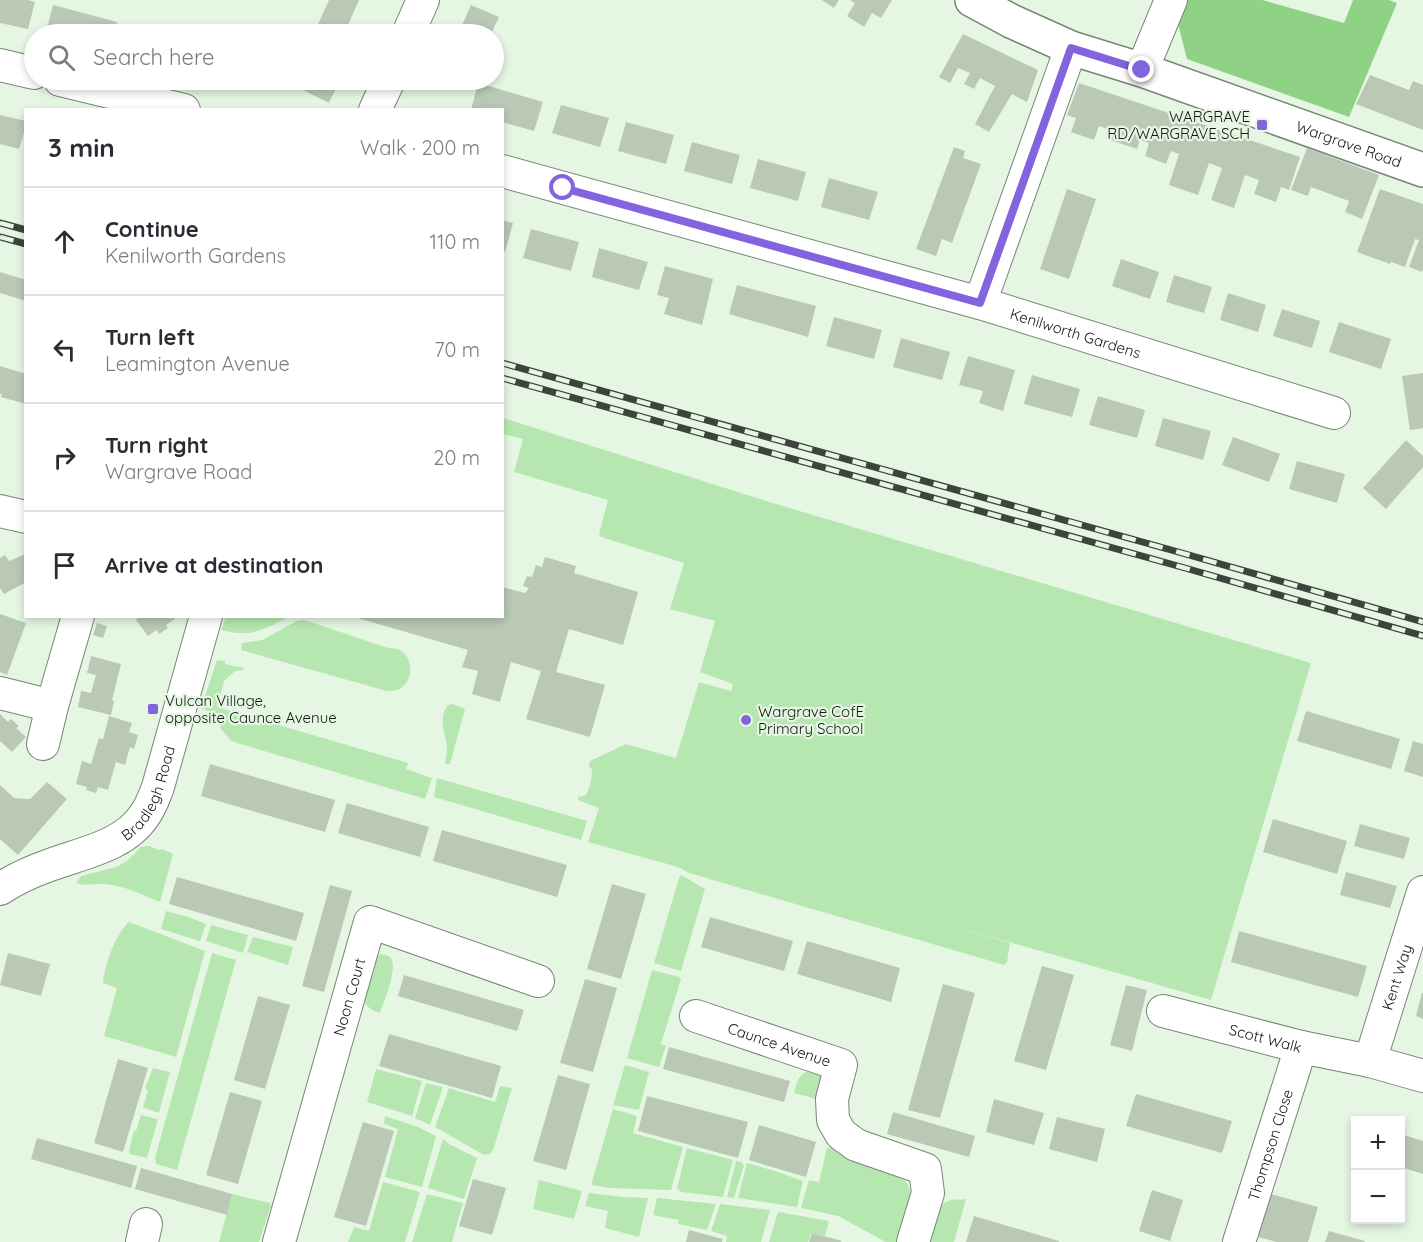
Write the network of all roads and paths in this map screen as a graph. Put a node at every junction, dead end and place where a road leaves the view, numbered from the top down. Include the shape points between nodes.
1 (423, 0) edge
2 (972, 0) edge
3 (1171, 0) edge
4 (412, 24) edge
5 (1071, 48) junction
6 (0, 65) edge
7 (1142, 70) junction
8 (24, 71) edge
9 (101, 90) edge
10 (384, 90) edge
11 (176, 108) edge
12 (376, 108) edge
13 (1423, 170) edge
14 (504, 172) edge
15 (980, 303) junction
16 (1334, 413) dead end
17 (0, 511) edge
18 (24, 517) edge
19 (77, 618) edge
20 (205, 618) edge
21 (0, 693) edge
22 (52, 706) junction
23 (43, 744) dead end
24 (0, 890) edge
25 (1423, 892) edge
26 (538, 981) dead end
27 (1163, 1011) dead end
28 (696, 1016) dead end
29 (1301, 1047) junction
30 (1370, 1061) junction
31 (1423, 1076) edge
32 (279, 1242) edge
33 (913, 1242) edge
34 (1239, 1242) edge

1 - 4 street
2 - 5 street, Wargrave Road
3 - 7 street
5 - 7 street, Wargrave Road
5 - 15 street
6 - 8 street
7 - 13 street, Wargrave Road
9 - 11 street
10 - 12 street
14 - 15 street, Kenilworth Gardens
15 - 16 street, Kenilworth Gardens
17 - 18 street
19 - 22 street
20 - 24 street, Bradlegh Road via 158,787 144,817 108,844 24,875
21 - 22 street
22 - 23 street
25 - 30 street, Kent Way
26 - 32 street, Noon Court via 370,922
27 - 29 street, Scott Walk
28 - 33 street, Caunce Avenue via 841,1065 832,1099 833,1120 841,1134 856,1145 925,1169 928,1193
29 - 30 street, Scott Walk
29 - 34 street, Thompson Close
30 - 31 street, Scott Walk

